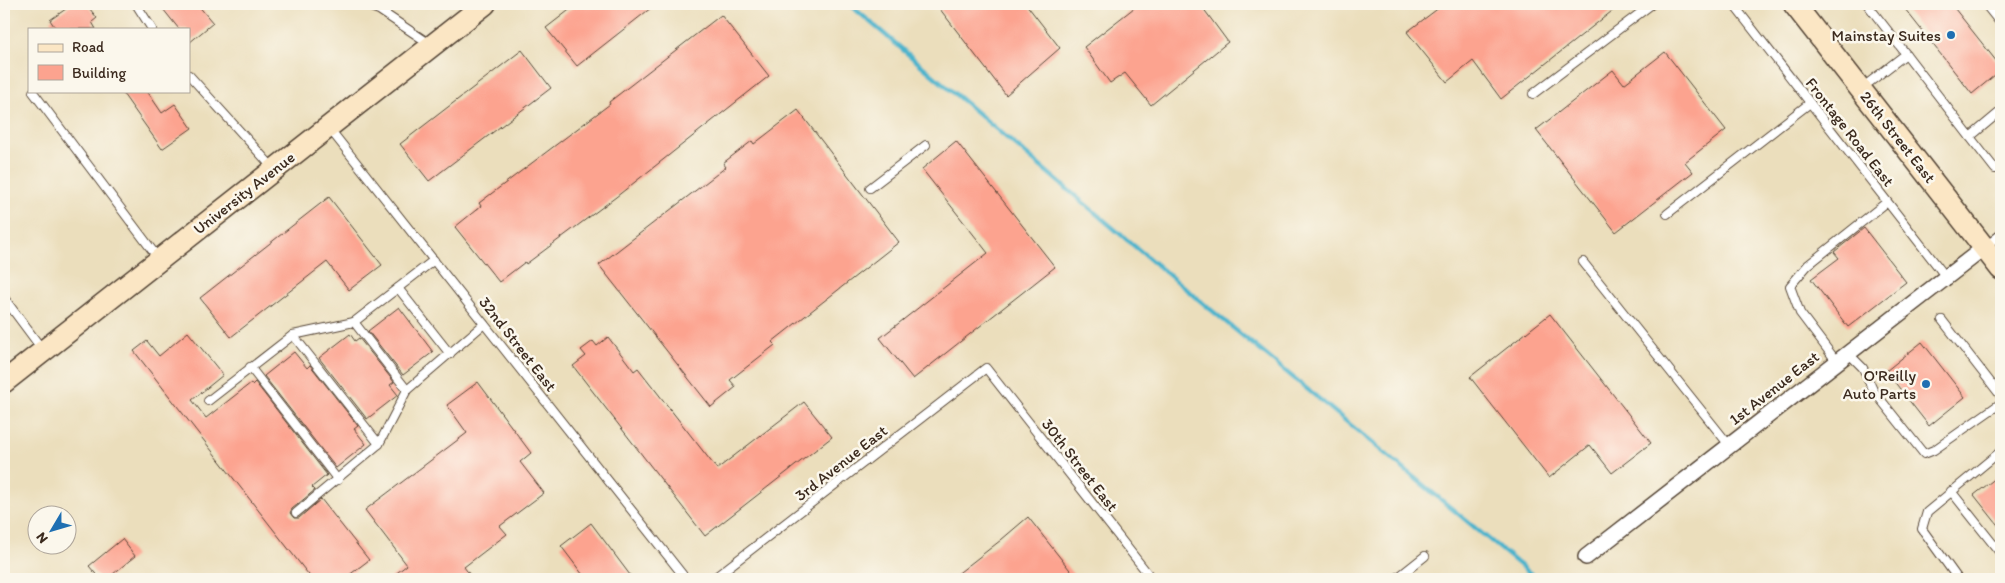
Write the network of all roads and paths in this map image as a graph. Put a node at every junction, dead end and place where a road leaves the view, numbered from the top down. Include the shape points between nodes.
1 (136, 4) edge
2 (363, 4) edge
3 (484, 4) edge
4 (1652, 4) edge
5 (1733, 4) edge
6 (1794, 4) edge
7 (1867, 4) edge
8 (1985, 4) edge
9 (2001, 24) edge
10 (151, 28) edge
11 (432, 45) junction
12 (1906, 54) junction
13 (190, 76) edge
14 (1861, 89) junction
15 (33, 92) edge
16 (1533, 94) dead end
17 (1810, 102) junction
18 (2001, 111) edge
19 (328, 127) junction
20 (1970, 137) junction
21 (926, 145) dead end
22 (2001, 168) edge
23 (274, 169) junction
24 (870, 188) dead end
25 (1886, 202) junction
26 (1667, 214) dead end
27 (2001, 234) edge
28 (1984, 248) junction
29 (159, 260) junction
30 (434, 260) junction
31 (1583, 262) dead end
32 (2001, 270) edge
33 (1946, 277) junction
34 (398, 288) junction
35 (4, 298) edge
36 (1942, 320) dead end
37 (354, 322) junction
38 (484, 324) junction
39 (292, 335) junction
40 (43, 351) junction
41 (450, 354) junction
42 (1843, 358) junction
43 (250, 367) junction
44 (986, 368) joint
45 (4, 382) edge
46 (407, 390) junction
47 (2001, 396) edge
48 (208, 401) dead end
49 (2001, 403) edge
50 (379, 444) junction
51 (1729, 445) junction
52 (2001, 451) edge
53 (338, 480) junction
54 (1952, 491) junction
55 (296, 513) dead end
56 (2001, 554) edge
57 (1425, 556) dead end
58 (1586, 557) dead end
59 (686, 579) edge
60 (713, 579) edge
61 (1152, 579) edge
62 (1396, 579) edge
63 (1958, 579) edge

1 - 10 lane
2 - 11 lane via 379,10
3 - 11 street, University Avenue
4 - 16 lane
5 - 17 lane, Frontage Road East
6 - 14 street, 26th Street East
7 - 12 lane
8 - 9 lane
11 - 19 street, University Avenue
12 - 14 lane
12 - 20 lane
13 - 23 lane
14 - 28 street, 26th Street East
15 - 29 lane
17 - 25 lane, Frontage Road East
17 - 26 lane
18 - 20 lane
19 - 23 street, University Avenue
19 - 30 lane, 32nd Street East
20 - 22 lane via 1995,169
21 - 24 lane
23 - 29 street, University Avenue
25 - 33 lane, Frontage Road East
25 - 42 lane via 1808,265 1790,286 1800,313
27 - 28 lane
28 - 32 street, 26th Street East
28 - 33 street, 1st Avenue East
29 - 40 street, University Avenue
30 - 34 lane
30 - 38 lane, 32nd Street East
31 - 51 lane
33 - 42 street, 1st Avenue East
34 - 37 lane
34 - 41 lane
35 - 40 lane
36 - 47 lane
37 - 39 lane
37 - 46 lane
38 - 41 lane
38 - 59 lane, 32nd Street East
39 - 43 lane
39 - 50 lane
40 - 45 street, University Avenue
41 - 46 lane
42 - 49 lane via 1864,368 1874,390 1924,454
42 - 51 street, 1st Avenue East
43 - 48 lane
43 - 53 lane
44 - 60 lane, 3rd Avenue East
44 - 61 lane, 30th Street East
46 - 50 lane
50 - 53 lane
51 - 58 street, 1st Avenue East
52 - 54 lane
53 - 55 lane
54 - 56 lane
54 - 63 lane via 1927,512 1922,529
57 - 62 lane

